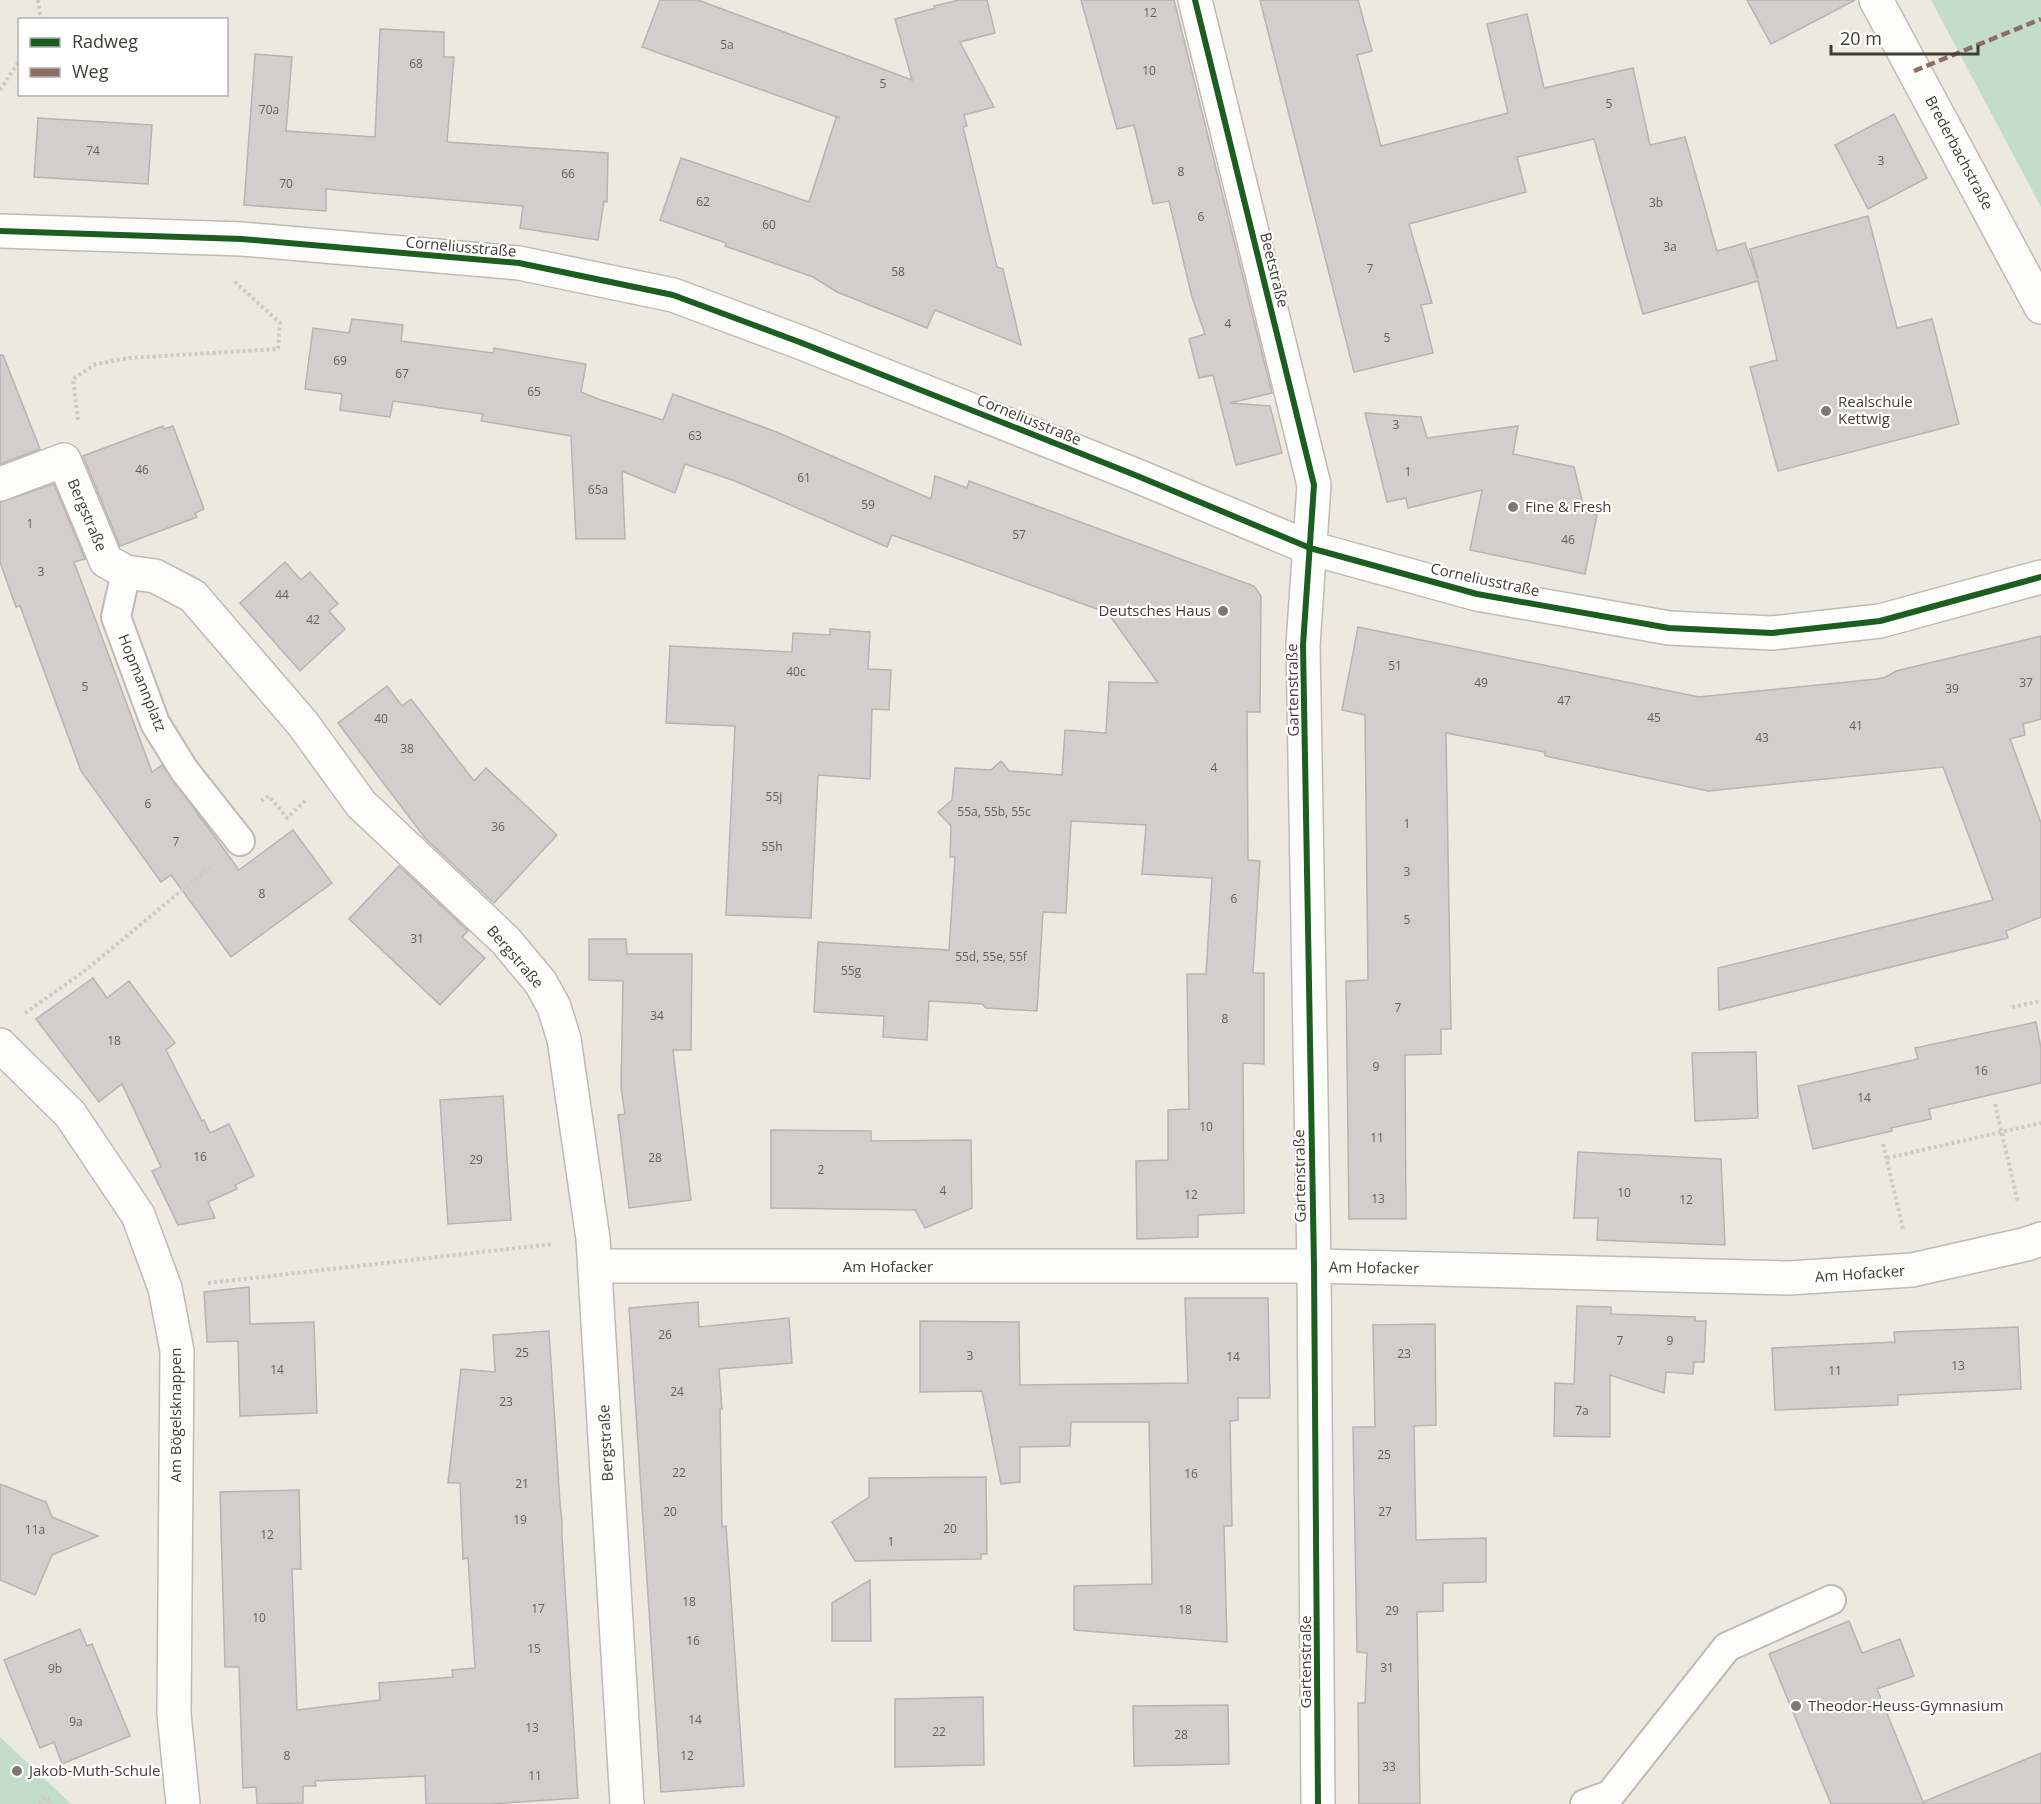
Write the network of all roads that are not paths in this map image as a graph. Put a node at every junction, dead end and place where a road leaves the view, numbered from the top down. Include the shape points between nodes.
1 (1195, 0) edge
2 (1876, 0) edge
3 (0, 231) edge
4 (2041, 307) edge
5 (0, 484) edge
6 (1310, 548) junction
7 (126, 572) junction
8 (2041, 577) edge
9 (234, 834) road end
10 (0, 1045) edge
11 (2034, 1242) edge
12 (594, 1252) junction
13 (1314, 1266) junction
14 (1832, 1600) dead end
15 (183, 1804) edge
16 (627, 1804) edge
17 (1318, 1804) edge
18 (1585, 1804) edge

1 - 6 street, Beetstraße via 1314,485
2 - 4 street, Brederbachstraße
3 - 6 street, Corneliusstraße via 242,239 519,263 673,295 847,360
5 - 7 street, Bergstraße via 64,460 106,561
6 - 8 street, Corneliusstraße via 1477,594 1670,628 1772,633 1880,621
6 - 13 street, Gartenstraße via 1303,645
7 - 9 lane, Hopmannplatz via 116,617 155,723 184,770
7 - 12 street, Bergstraße via 155,576 193,596 303,724 361,804 506,941 540,983 554,1007 564,1039
10 - 15 street, Am Bögelsknappen via 70,1114 138,1215 165,1288 177,1351 174,1714
11 - 13 street, Am Hofacker via 1912,1270 1789,1278
12 - 13 street, Am Hofacker
12 - 16 street, Bergstraße
13 - 17 street, Gartenstraße
14 - 18 lane via 1727,1647 1610,1795

